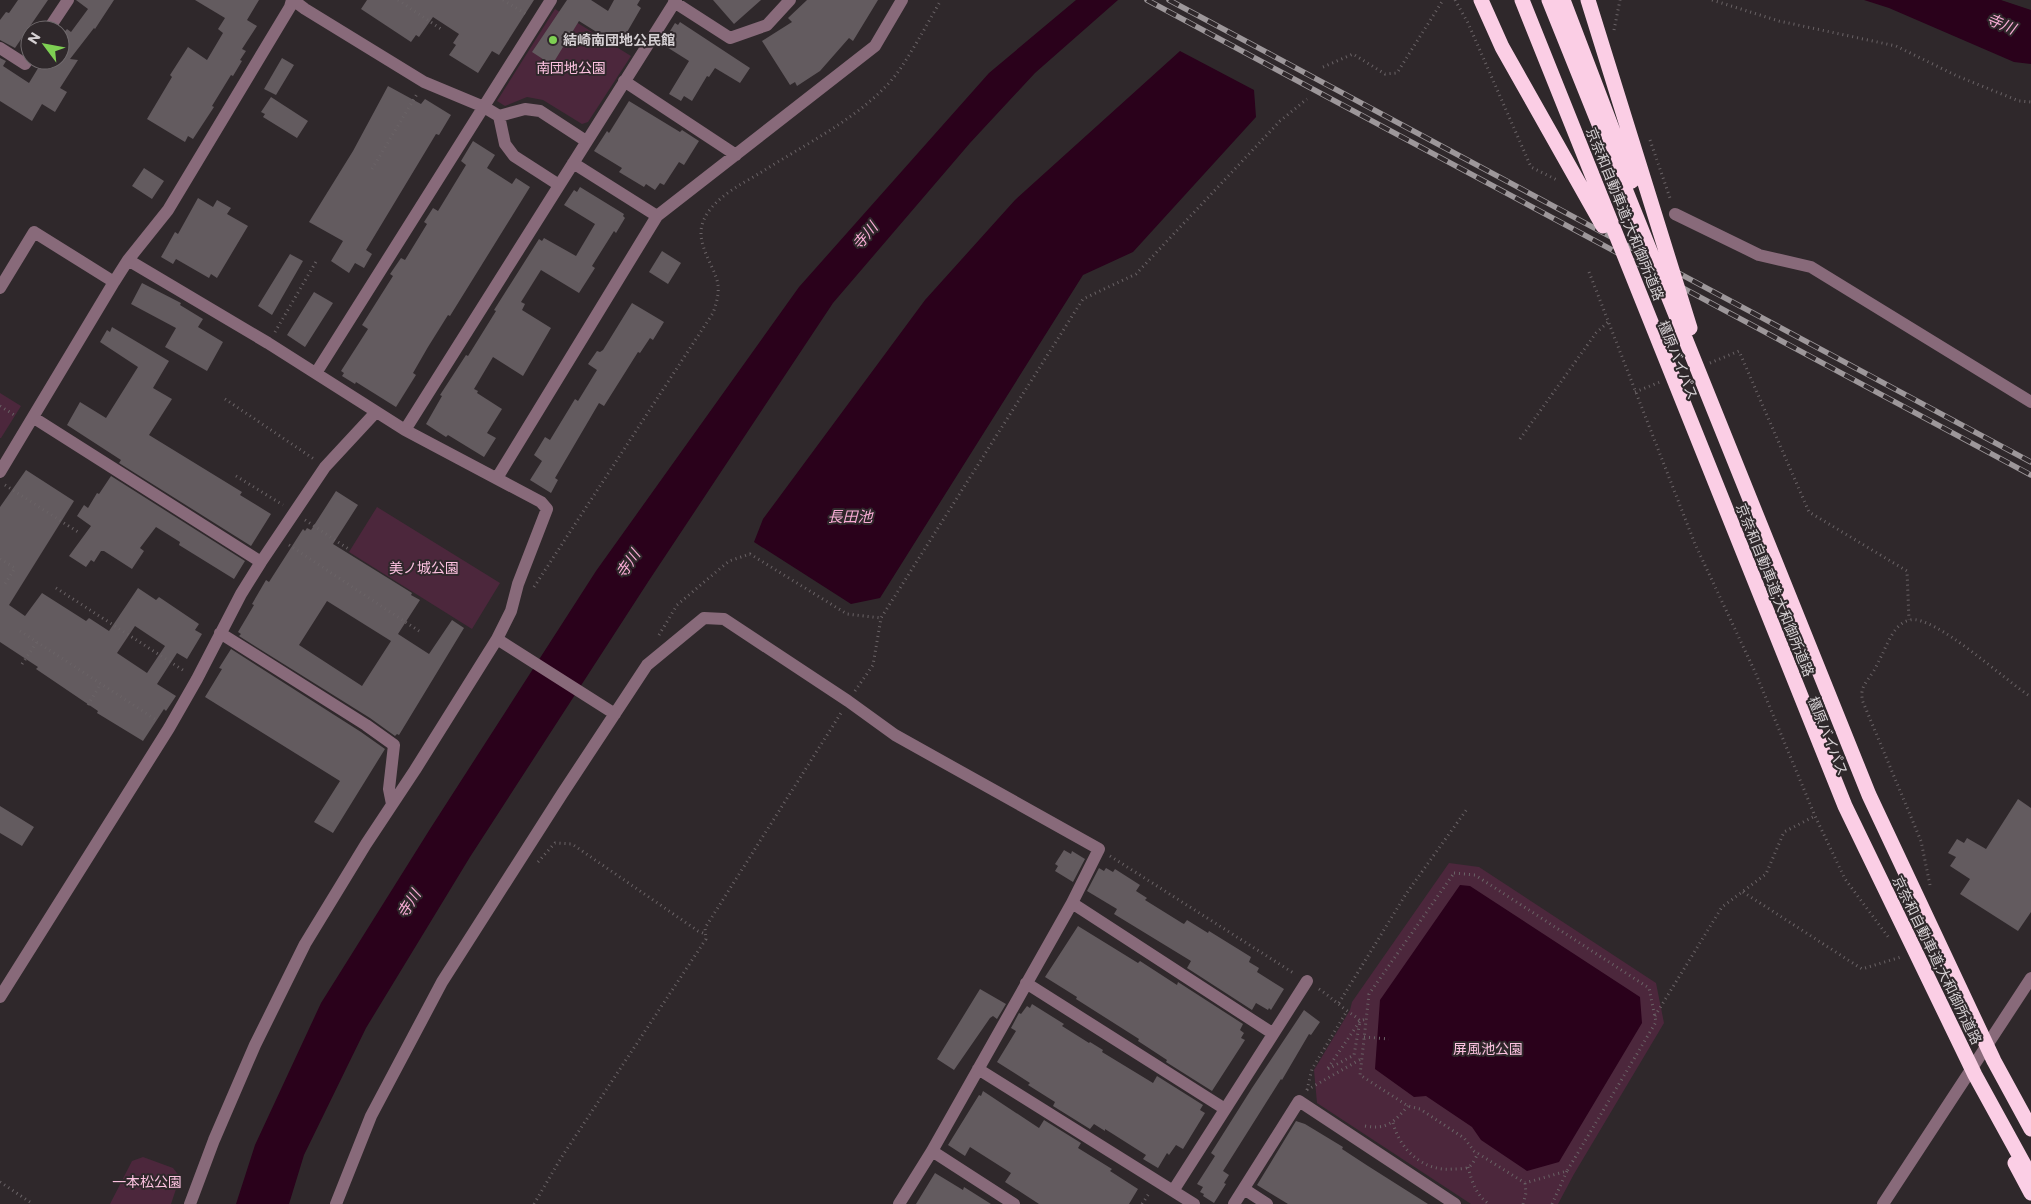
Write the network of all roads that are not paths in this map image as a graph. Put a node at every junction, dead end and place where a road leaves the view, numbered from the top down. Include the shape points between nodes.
1 (68, 0) edge
2 (292, 0) edge
3 (551, 0) edge
4 (790, 0) edge
5 (902, 0) edge
6 (1481, 0) edge
7 (1513, 0) edge
8 (1522, 0) edge
9 (1549, 0) edge
10 (1563, 0) edge
11 (1588, 0) edge
12 (675, 1) edge
13 (55, 20) edge
14 (0, 48) edge
15 (20, 61) edge
16 (624, 81) junction
17 (484, 107) junction
18 (499, 116) junction
19 (586, 141) junction
20 (736, 155) junction
21 (573, 163) junction
22 (559, 184) junction
23 (1675, 214) road end
24 (657, 216) junction
25 (1605, 229) junction
26 (128, 260) junction
27 (114, 282) junction
28 (0, 288) edge
29 (1696, 348) junction
30 (316, 372) junction
31 (2031, 402) edge
32 (376, 412) junction
33 (34, 418) junction
34 (405, 430) junction
35 (0, 472) edge
36 (497, 478) junction
37 (261, 562) junction
38 (220, 633) junction
39 (501, 641) junction
40 (615, 714) junction
41 (392, 804) junction
42 (1072, 904) junction
43 (2031, 978) edge
44 (1306, 981) road end
45 (1026, 983) junction
46 (0, 997) edge
47 (1272, 1033) junction
48 (1989, 1040) junction
49 (978, 1070) junction
50 (1968, 1073) junction
51 (1225, 1109) junction
52 (2031, 1119) edge
53 (2031, 1129) edge
54 (932, 1151) junction
55 (2031, 1177) edge
56 (1244, 1189) junction
57 (1173, 1191) junction
58 (2031, 1193) edge
59 (190, 1204) edge
60 (336, 1204) edge
61 (898, 1204) edge
62 (1014, 1204) edge
63 (1194, 1204) edge
64 (1234, 1204) edge
65 (1267, 1204) edge
66 (1455, 1204) edge
67 (1883, 1204) edge

1 - 13 street
2 - 17 street via 424,82
2 - 26 street via 168,210
3 - 17 street
4 - 12 street via 767,25 730,38
5 - 20 street via 875,46
6 - 25 highway, bridge via 1502,47
7 - 25 highway, 橿原バイパス, bridge
8 - 55 highway, 京奈和自動車道;大和御所道路, bridge via 1845,806 1975,1075
9 - 53 highway, 京奈和自動車道;大和御所道路, bridge via 1869,795 1994,1061
10 - 29 highway, 橿原バイパス, bridge
11 - 29 highway, bridge
12 - 16 street
14 - 15 street
16 - 19 street
16 - 20 street
17 - 18 street
17 - 30 street
18 - 19 street via 525,109 540,111
18 - 22 street via 505,144 514,156
19 - 21 street
20 - 24 street
21 - 22 street
21 - 24 street
22 - 34 street
23 - 31 street via 1759,255 1811,267
24 - 36 street
25 - 50 highway, 橿原バイパス via 1662,362 1840,807
26 - 27 street
26 - 30 street
27 - 28 street via 34,232
27 - 33 street
29 - 48 highway, 橿原バイパス via 1874,794
30 - 32 street
32 - 34 street
32 - 37 street via 325,467
33 - 35 street
33 - 37 street
34 - 36 street
36 - 39 street via 541,502 547,509 518,584
37 - 38 street
38 - 41 street via 394,745 389,789
38 - 46 street via 169,728
39 - 40 street
39 - 41 street
40 - 42 street via 647,665 704,618 724,619 895,735 1099,849
40 - 60 street via 442,982 371,1116
41 - 59 street via 305,944 255,1045
42 - 45 street
42 - 47 street
43 - 48 street
44 - 47 street
45 - 49 street
45 - 51 street
47 - 51 street
48 - 50 street
48 - 52 highway, 橿原バイパス
49 - 54 street
49 - 57 street
50 - 58 highway, 橿原バイパス
50 - 67 street
51 - 57 street
54 - 61 street
54 - 62 street
56 - 64 street
56 - 65 street
56 - 66 street via 1300,1101
57 - 63 street

